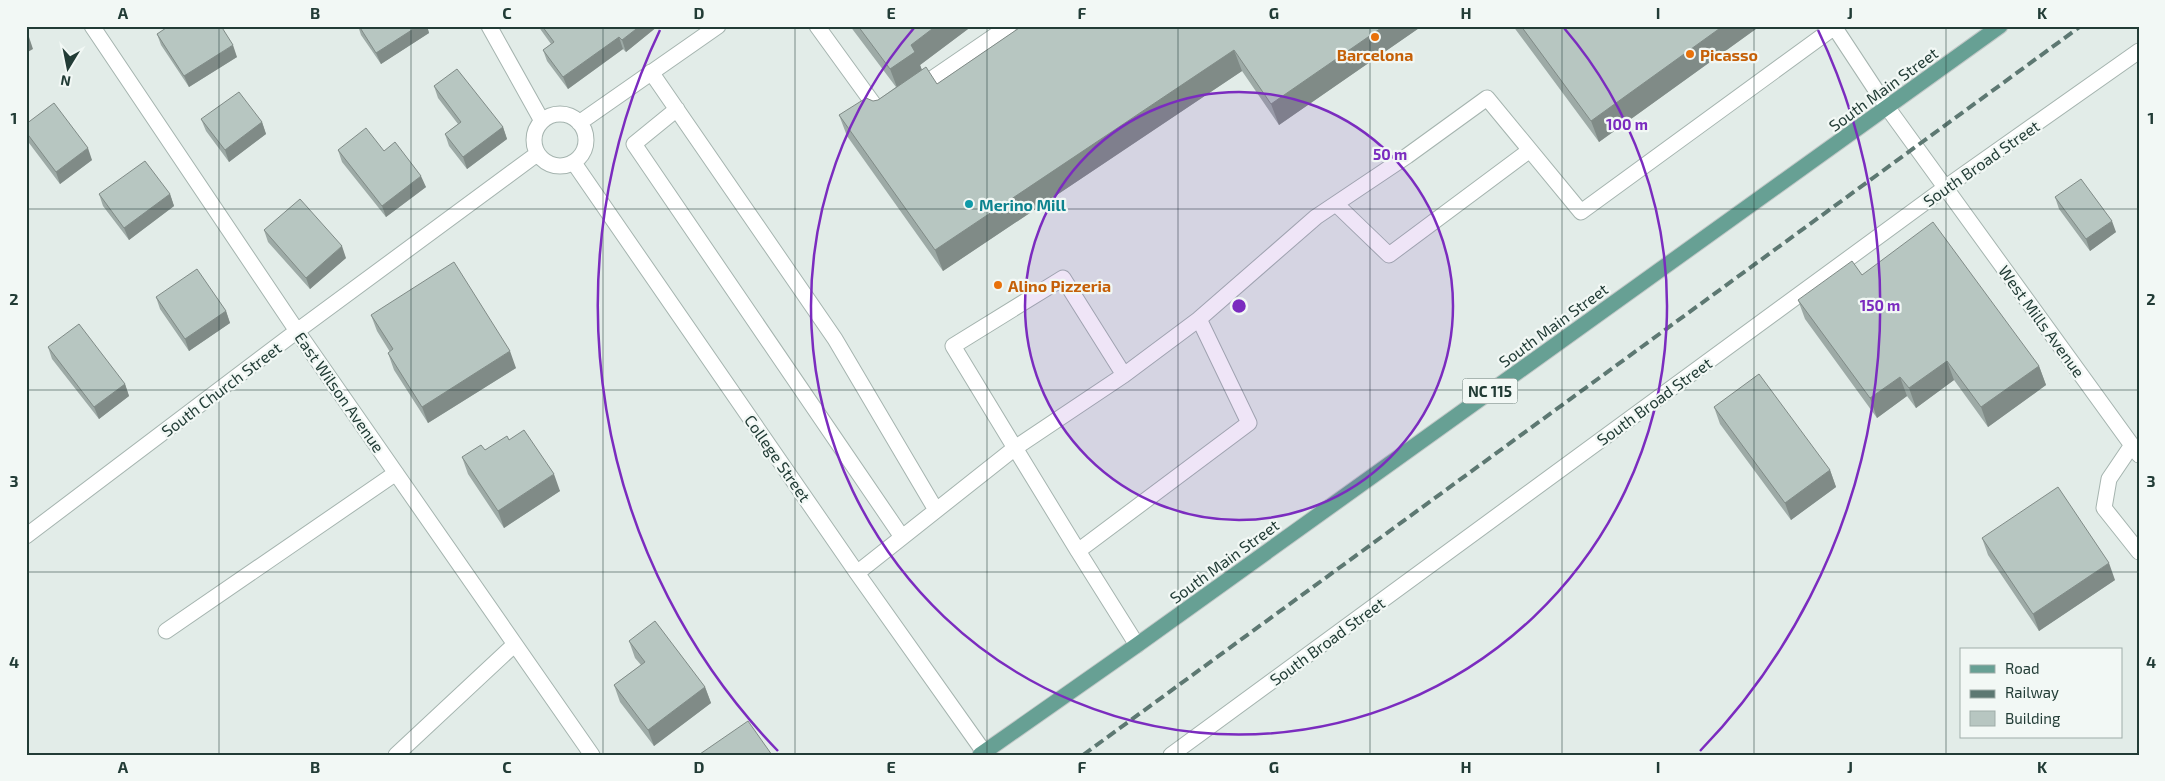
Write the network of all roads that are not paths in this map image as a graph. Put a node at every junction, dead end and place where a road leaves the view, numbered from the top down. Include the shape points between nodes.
1 (92, 26) edge
2 (488, 26) edge
3 (718, 26) edge
4 (817, 26) edge
5 (1008, 26) edge
6 (2000, 26) edge
7 (1836, 27) edge
8 (2139, 51) edge
9 (651, 72) junction
10 (1887, 107) junction
11 (677, 109) junction
12 (542, 121) junction
13 (579, 123) junction
14 (1530, 150) junction
15 (537, 154) junction
16 (574, 163) junction
17 (1946, 187) junction
18 (1336, 204) junction
19 (1199, 319) junction
20 (298, 331) junction
21 (1124, 376) junction
22 (1016, 448) junction
23 (2135, 450) edge
24 (396, 473) junction
25 (936, 510) junction
26 (26, 536) edge
27 (902, 537) junction
28 (1078, 551) junction
29 (2139, 552) edge
30 (856, 572) junction
31 (166, 631) dead end
32 (514, 645) junction
33 (1137, 645) junction
34 (982, 753) edge
35 (396, 755) edge
36 (592, 755) edge
37 (1171, 755) edge

1 - 20 street, East Wilson Avenue
2 - 12 street
3 - 9 street
4 - 5 street via 880,113
6 - 10 main road, South Main Street / NC 115
7 - 10 street, West Mills Avenue
7 - 14 street via 1581,212
8 - 17 street, South Broad Street
9 - 11 street
9 - 13 street
10 - 17 street, West Mills Avenue
10 - 33 main road, South Main Street / NC 115
11 - 25 street via 835,339
11 - 27 street via 634,144
12 - 13 street via 556,114 566,115
12 - 15 street via 534,134
13 - 16 street via 586,137 586,147
14 - 18 street via 1388,256
14 - 18 street via 1487,98
15 - 16 street via 554,166
15 - 20 street, South Church Street
16 - 30 street, College Street
17 - 23 street, West Mills Avenue
17 - 37 street, South Broad Street
18 - 19 street via 1316,217
19 - 21 street
19 - 28 street via 1249,423
20 - 24 street, East Wilson Avenue
20 - 26 street, South Church Street
21 - 22 street
21 - 22 street via 1063,278 953,346
22 - 25 street
22 - 28 street
23 - 29 street via 2109,479 2104,508
24 - 31 street
24 - 32 street, East Wilson Avenue
25 - 27 street
27 - 30 street
28 - 33 street
30 - 34 street, College Street
32 - 35 street
32 - 36 street, East Wilson Avenue
33 - 34 main road, South Main Street / NC 115

